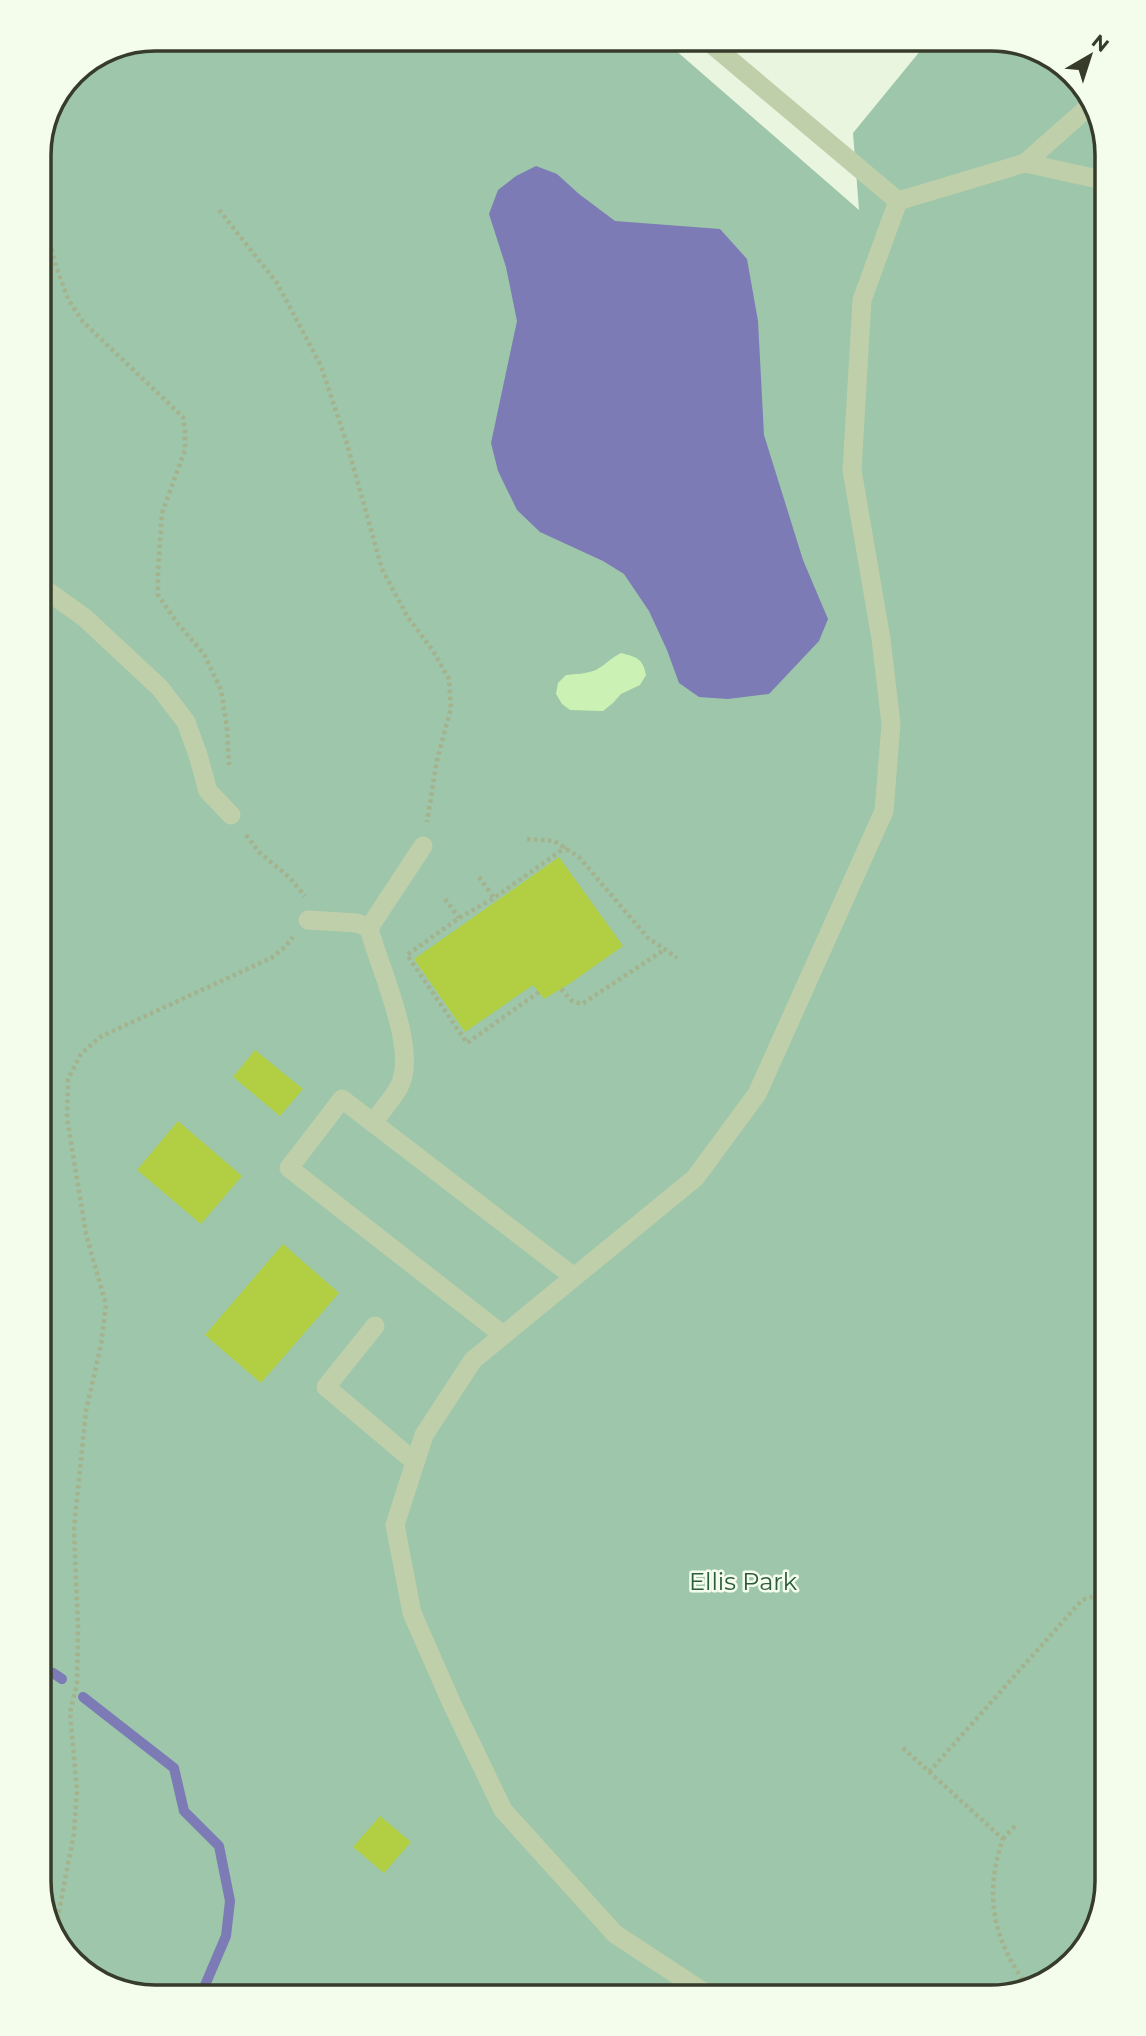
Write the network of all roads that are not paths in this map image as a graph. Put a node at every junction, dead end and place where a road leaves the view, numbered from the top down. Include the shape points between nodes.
1 (721, 51) edge
2 (1085, 110) edge
3 (1025, 163) junction
4 (1095, 178) edge
5 (898, 201) junction
6 (51, 594) edge
7 (231, 815) road end
8 (423, 846) road end
9 (308, 920) road end
10 (369, 928) junction
11 (373, 1123) junction
12 (573, 1277) junction
13 (375, 1326) dead end
14 (503, 1335) junction
15 (415, 1462) junction
16 (692, 1985) edge

1 - 5 street
2 - 3 street
3 - 4 street
3 - 5 street
5 - 12 street via 862,300 852,470 891,724 884,811 757,1094 695,1178
6 - 7 street via 85,618 160,688 186,722 208,791
8 - 10 street
9 - 10 street
10 - 11 street via 400,1022 405,1065 400,1086
11 - 12 street
11 - 14 street via 342,1099 289,1168
12 - 14 street
13 - 15 street via 326,1387
14 - 15 street via 473,1360 424,1435
15 - 16 street via 395,1525 412,1613 503,1810 615,1934

